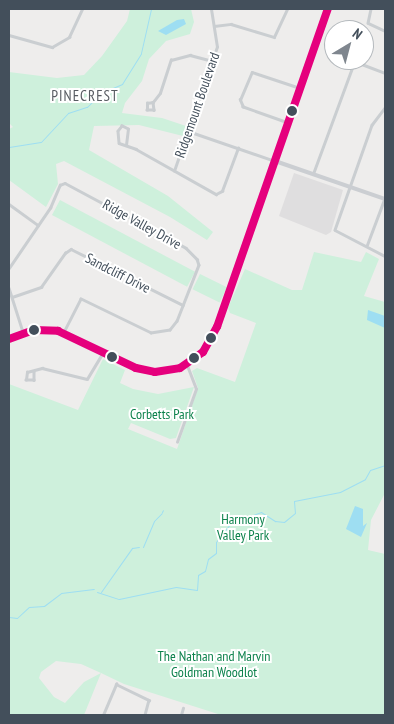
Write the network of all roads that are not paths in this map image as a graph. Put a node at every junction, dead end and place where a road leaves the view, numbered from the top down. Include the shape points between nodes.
1 (82, 9) edge
2 (211, 9) edge
3 (287, 9) edge
4 (328, 9) edge
5 (371, 9) edge
6 (214, 26) junction
7 (385, 31) edge
8 (9, 35) edge
9 (212, 61) junction
10 (385, 72) edge
11 (300, 88) junction
12 (153, 102) junction
13 (385, 108) edge
14 (288, 123) junction
15 (188, 131) junction
16 (126, 145) junction
17 (238, 148) junction
18 (275, 161) junction
19 (174, 172) junction
20 (313, 174) junction
21 (350, 187) junction
22 (385, 198) edge
23 (9, 204) edge
24 (38, 225) junction
25 (367, 245) junction
26 (385, 256) edge
27 (9, 268) edge
28 (9, 288) edge
29 (12, 297) junction
30 (183, 305) junction
31 (24, 332) junction
32 (64, 333) junction
33 (9, 339) edge
34 (103, 352) junction
35 (186, 365) junction
36 (34, 372) junction
37 (176, 442) dead end
38 (183, 708) dead end
39 (103, 715) edge
40 (145, 715) edge
41 (181, 715) edge

1 - 8 street via 69,37 52,47
2 - 6 street, Ridgemount Boulevard
3 - 6 street via 274,37 232,24
4 - 11 street
5 - 7 street via 368,23
6 - 9 street, Ridgemount Boulevard via 217,44
9 - 12 street via 190,55 171,60 160,93
9 - 15 street, Ridgemount Boulevard
10 - 20 street via 359,62 353,65
11 - 14 street
11 - 14 street via 252,72 240,100 243,107
12 - 12 street via 147,103 147,110 154,110
13 - 21 street via 372,124
14 - 18 street
15 - 17 street
15 - 19 street, Ridgemount Boulevard
16 - 16 street via 128,129 122,126 117,140
16 - 19 street
17 - 18 street
17 - 19 street via 220,194
18 - 20 street
18 - 35 street via 212,338 203,352
20 - 21 street
21 - 22 street
21 - 25 street via 335,232
22 - 25 street
23 - 24 street
24 - 27 street, Ridge Valley Drive
24 - 30 street, Ridge Valley Drive via 60,185 65,183 172,240 186,248 199,265
25 - 26 street
28 - 29 street
29 - 30 street, Sandcliff Drive via 40,287 71,248
29 - 31 street
30 - 32 street, Ridge Valley Drive via 175,326 157,334 81,299
31 - 32 street via 45,329
31 - 33 street
32 - 34 street
34 - 35 street via 149,372 168,372
34 - 36 street via 87,379 44,368
35 - 37 street via 196,389
36 - 36 street via 27,372 26,380 34,380
38 - 41 street
39 - 40 street via 116,684 149,700

